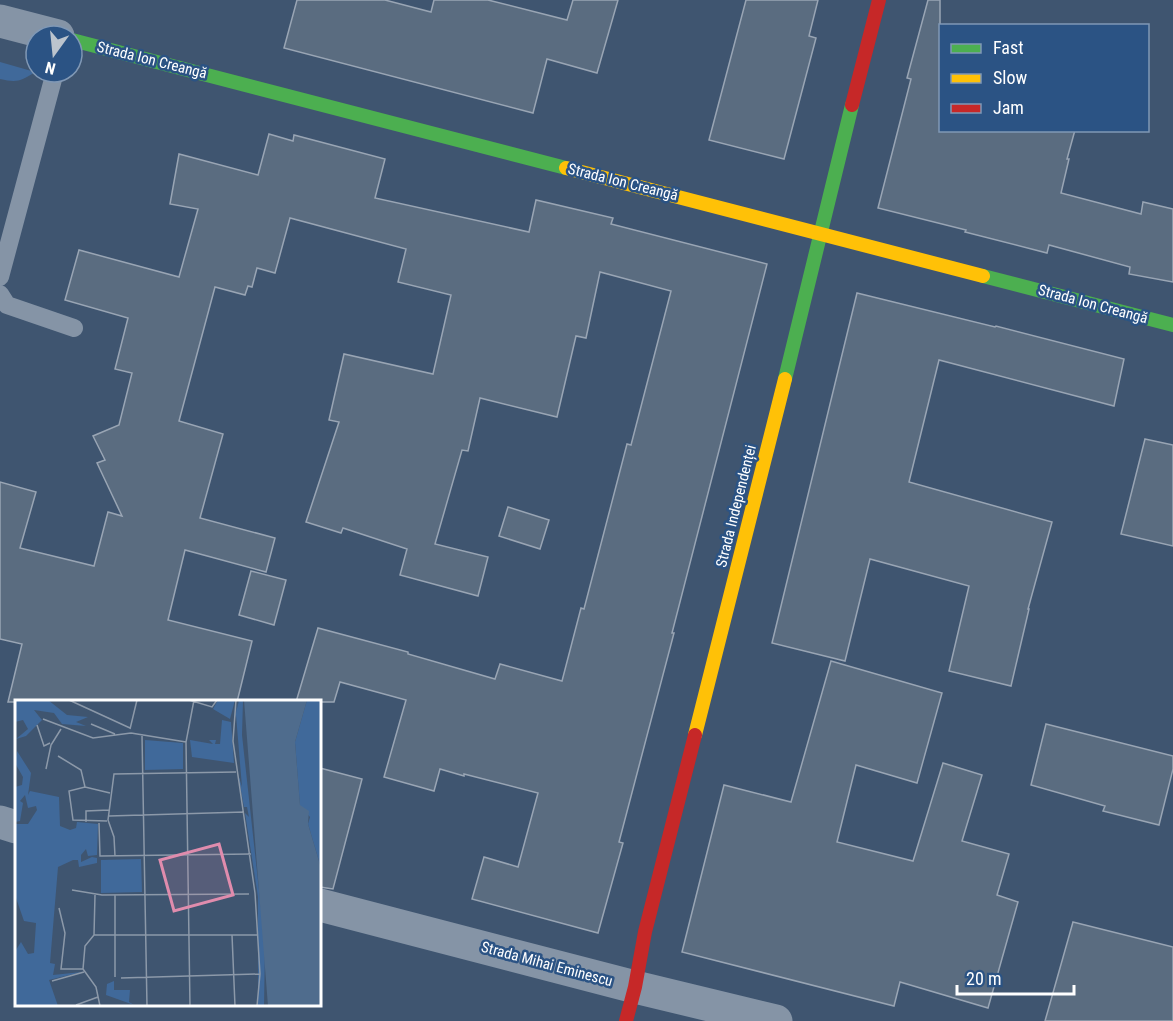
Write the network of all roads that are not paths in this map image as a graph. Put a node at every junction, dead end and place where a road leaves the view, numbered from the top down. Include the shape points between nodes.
1 (879, 0) edge
2 (0, 21) edge
3 (24, 27) edge
4 (84, 43) edge
5 (52, 84) edge
6 (820, 233) junction
7 (0, 277) edge
8 (0, 294) edge
9 (1173, 325) edge
10 (74, 328) dead end
11 (0, 822) edge
12 (15, 827) edge
13 (321, 905) edge
14 (635, 987) junction
15 (626, 1021) edge
16 (776, 1021) edge

1 - 6 street, Strada Independenței
2 - 3 street
4 - 6 street, Strada Ion Creangă
5 - 7 lane
6 - 9 street, Strada Ion Creangă
6 - 14 street, Strada Independenței via 645,932
8 - 10 lane via 7,305
11 - 12 street
13 - 14 street, Strada Mihai Eminescu
14 - 15 street, Strada Independenței
14 - 16 street, Strada Mihai Eminescu

